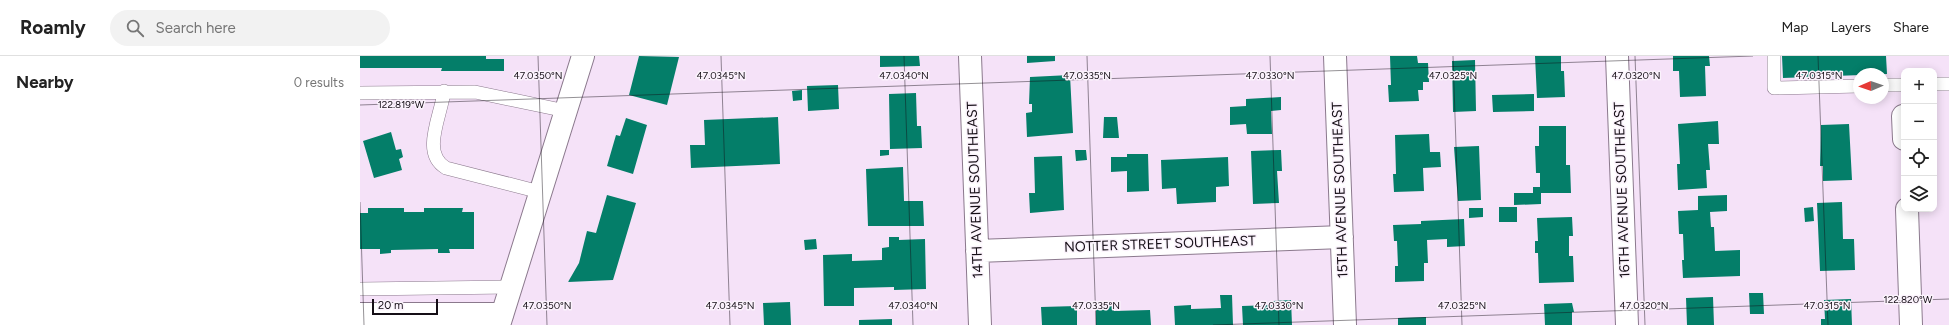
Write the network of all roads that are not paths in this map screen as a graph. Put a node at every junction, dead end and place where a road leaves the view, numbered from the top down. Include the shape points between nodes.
1 (583, 56) edge
2 (970, 56) edge
3 (1335, 56) edge
4 (1617, 56) edge
5 (1774, 56) edge
6 (1937, 84) edge
7 (1949, 84) edge
8 (1889, 85) edge
9 (1901, 85) edge
10 (1853, 86) edge
11 (444, 91) junction
12 (360, 93) edge
13 (566, 111) junction
14 (540, 192) junction
15 (1906, 212) edge
16 (1342, 237) junction
17 (978, 251) junction
18 (510, 287) junction
19 (360, 290) edge
20 (360, 314) edge
21 (501, 319) edge
22 (980, 325) edge
23 (1345, 325) edge
24 (1627, 325) edge
25 (1911, 325) edge

1 - 13 street
2 - 17 street, 14TH AVENUE SOUTHEAST
3 - 16 street, 15TH AVENUE SOUTHEAST
4 - 24 street, 16TH AVENUE SOUTHEAST
5 - 10 lane via 1774,88
6 - 7 lane
8 - 9 lane
11 - 12 lane
11 - 13 lane via 475,92
11 - 14 lane via 433,144 439,164
13 - 14 street
14 - 18 street
15 - 25 street
16 - 17 street, NOTTER STREET SOUTHEAST
16 - 23 street, 15TH AVENUE SOUTHEAST
17 - 22 street, 14TH AVENUE SOUTHEAST
18 - 19 lane
18 - 21 street
20 - 21 street

